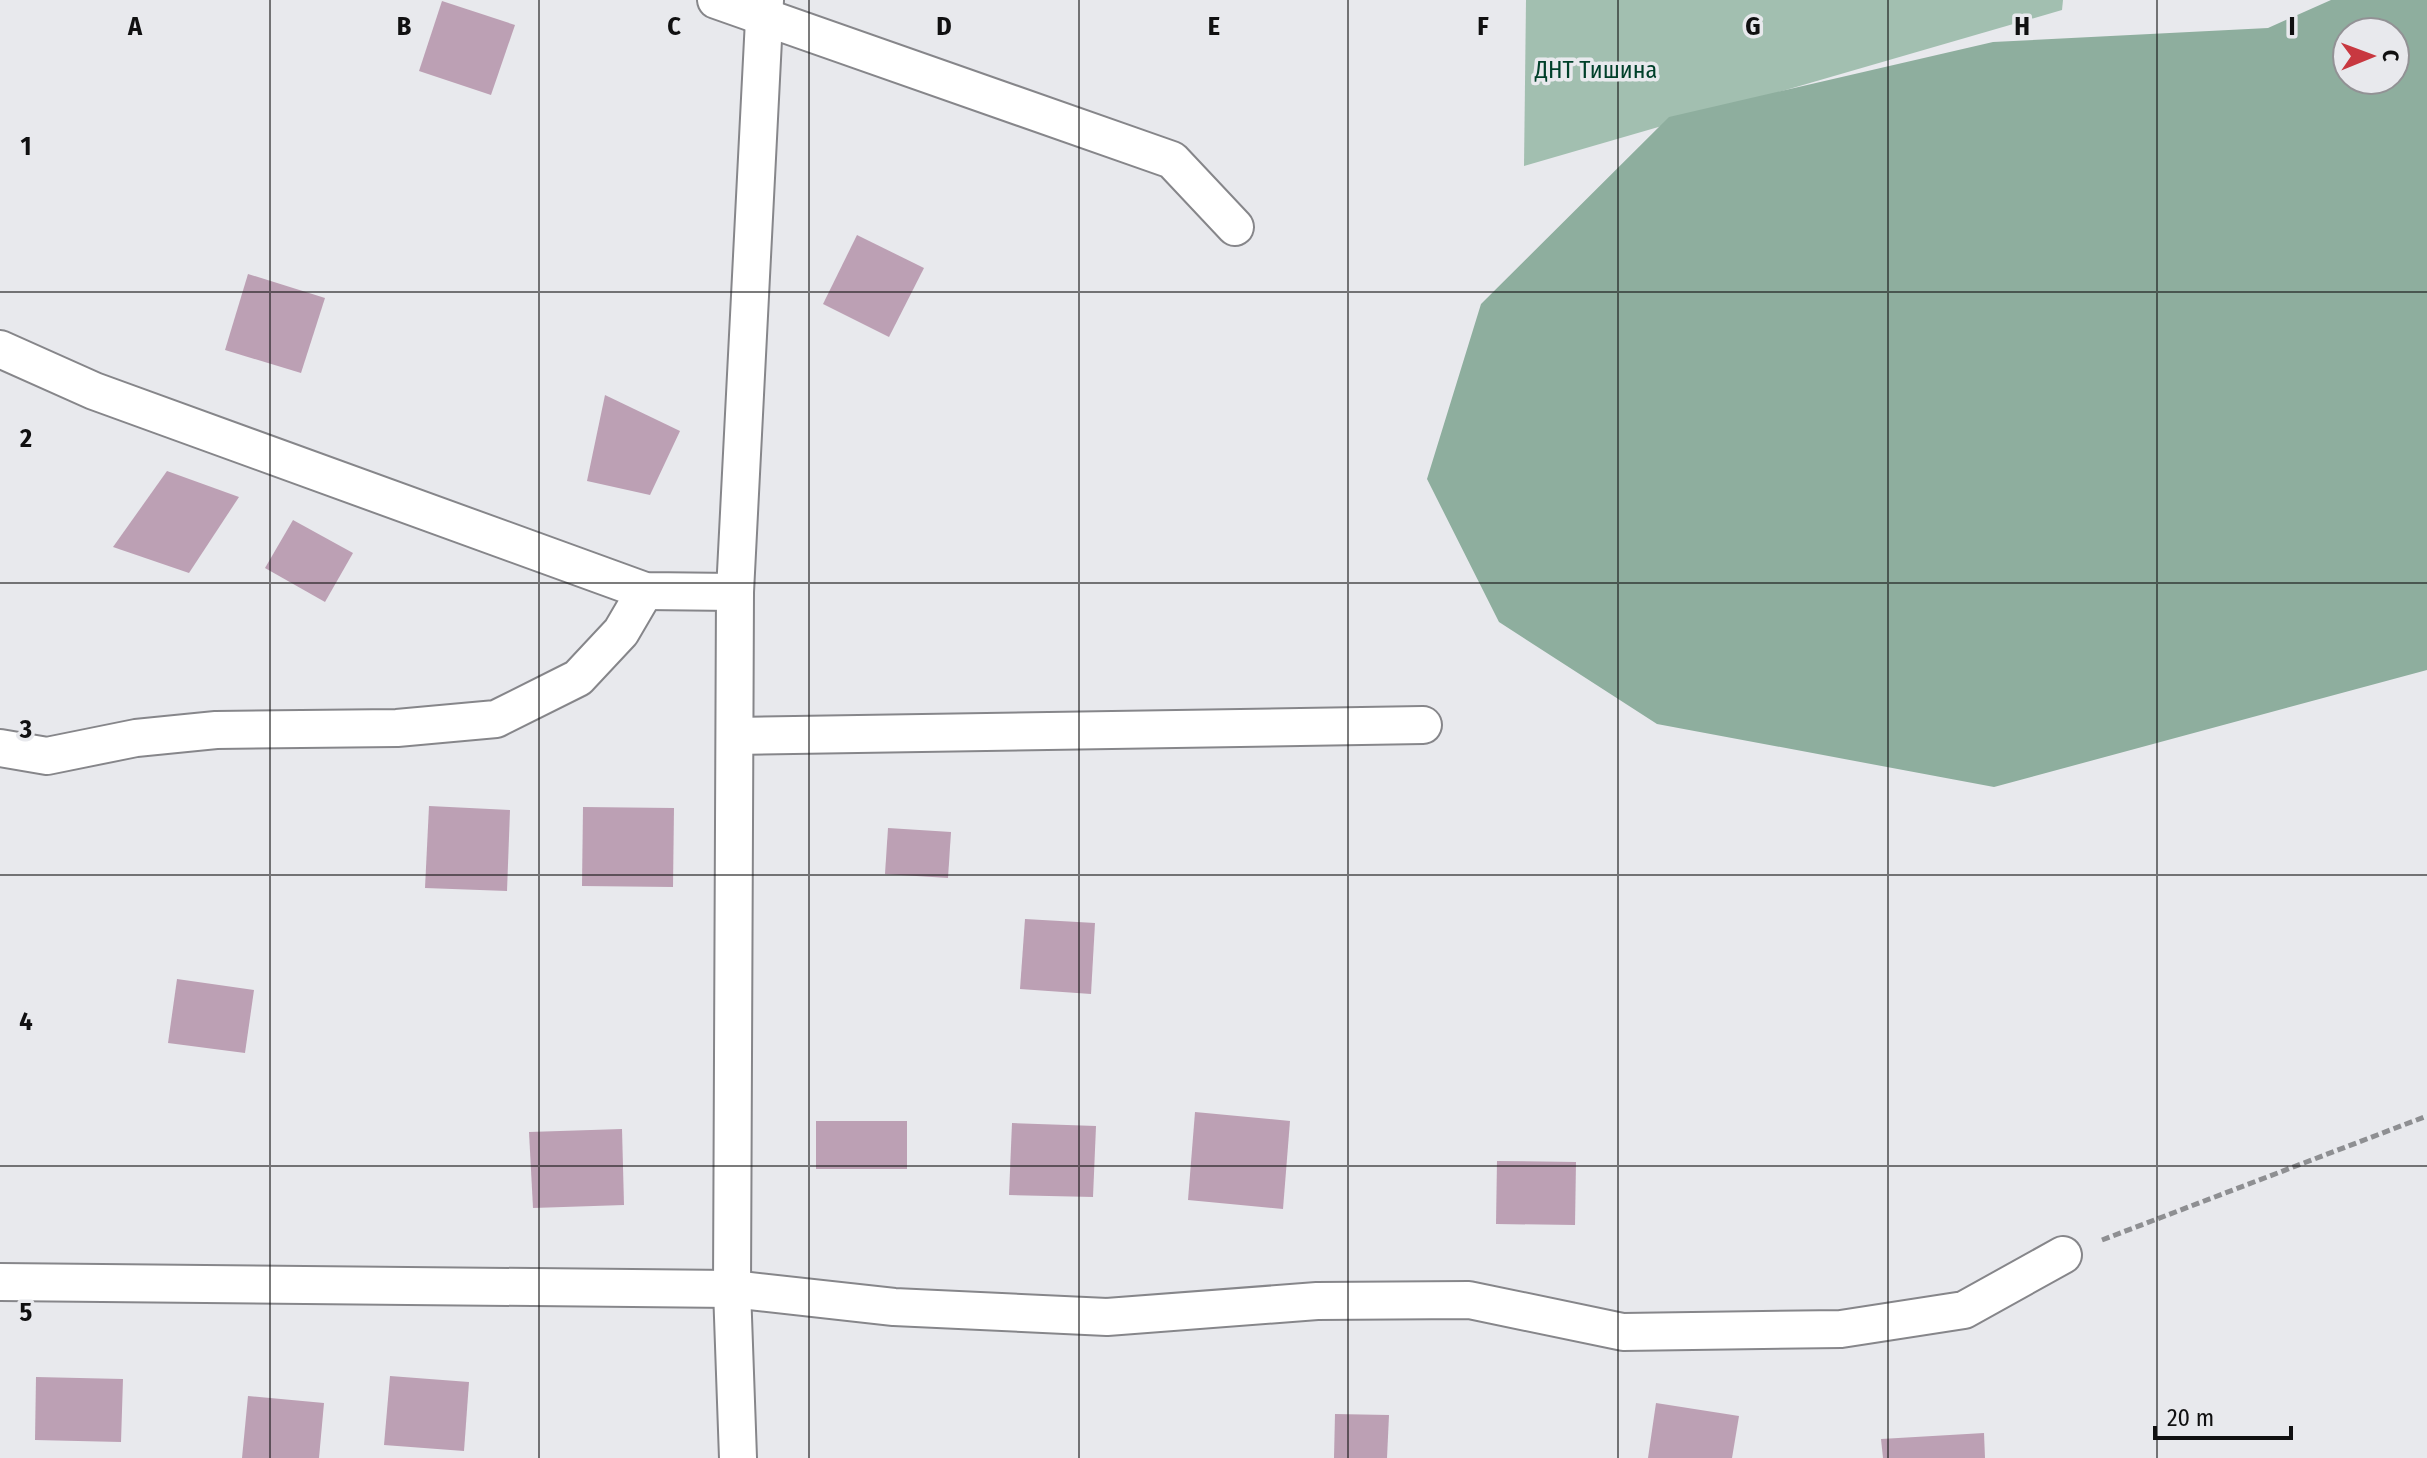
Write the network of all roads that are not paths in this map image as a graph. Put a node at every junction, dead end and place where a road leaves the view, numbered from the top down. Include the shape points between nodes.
1 (716, 0) edge
2 (765, 9) edge
3 (1235, 227) dead end
4 (0, 349) edge
5 (645, 591) junction
6 (735, 592) junction
7 (1423, 725) dead end
8 (735, 736) junction
9 (0, 748) edge
10 (2063, 1255) road end
11 (0, 1282) edge
12 (732, 1289) junction
13 (738, 1458) edge

1 - 2 street
2 - 3 street via 1172,160
2 - 6 street
4 - 5 street via 94,391
5 - 6 street
5 - 9 street via 621,632 578,678 496,719 397,728 216,730 136,738 47,756
6 - 8 street
7 - 8 street
8 - 12 street
10 - 12 street via 1964,1310 1841,1329 1623,1332 1469,1300 1317,1301 1107,1317 894,1307
11 - 12 street
12 - 13 street

